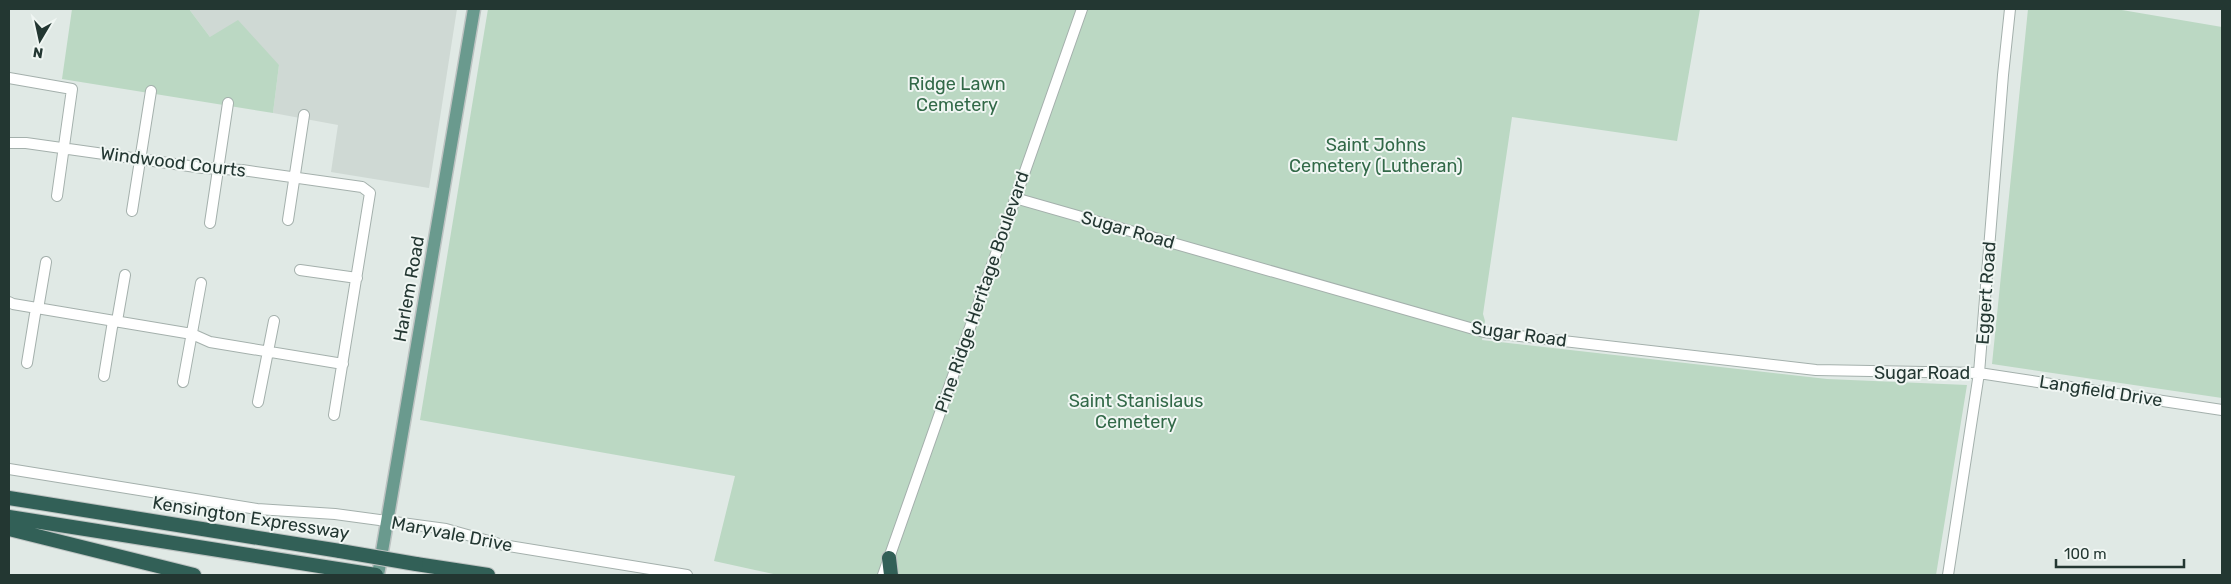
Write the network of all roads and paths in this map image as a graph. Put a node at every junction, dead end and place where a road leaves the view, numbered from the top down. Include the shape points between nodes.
1 (474, 9) edge
2 (1082, 9) edge
3 (2010, 9) edge
4 (9, 78) edge
5 (151, 91) dead end
6 (228, 103) dead end
7 (304, 115) dead end
8 (9, 144) edge
9 (63, 148) junction
10 (141, 159) junction
11 (218, 167) junction
12 (294, 176) junction
13 (57, 196) dead end
14 (1015, 198) junction
15 (132, 211) dead end
16 (288, 220) dead end
17 (210, 223) dead end
18 (46, 262) dead end
19 (300, 270) dead end
20 (124, 275) dead end
21 (357, 278) junction
22 (201, 283) dead end
23 (9, 302) edge
24 (37, 308) junction
25 (115, 321) junction
26 (274, 321) dead end
27 (192, 334) junction
28 (268, 351) junction
29 (27, 363) dead end
30 (343, 364) junction
31 (1979, 373) junction
32 (104, 376) dead end
33 (184, 382) dead end
34 (258, 402) dead end
35 (2222, 410) edge
36 (334, 415) dead end
37 (9, 469) edge
38 (9, 498) edge
39 (9, 517) edge
40 (387, 521) junction
41 (9, 529) edge
42 (889, 558) junction
43 (194, 575) edge
44 (377, 575) edge
45 (488, 575) edge
46 (687, 575) edge
47 (884, 575) edge
48 (892, 575) edge
49 (1948, 575) edge

1 - 40 main road, Harlem Road
2 - 14 street, Pine Ridge Heritage Boulevard
3 - 31 street, Eggert Road
4 - 9 street via 72,89
5 - 10 street
6 - 11 street
7 - 12 street
8 - 9 street, Windwood Courts
9 - 10 street, Windwood Courts
9 - 13 street
10 - 11 street, Windwood Courts via 203,168
10 - 15 street
11 - 12 street, Windwood Courts
11 - 17 street
12 - 16 street
12 - 21 street, Windwood Courts via 370,192
14 - 31 street, Sugar Road via 1484,332 1816,370
14 - 42 street, Pine Ridge Heritage Boulevard
18 - 24 street
19 - 21 street
20 - 25 street
21 - 30 street
22 - 27 street
23 - 24 street
24 - 25 street
24 - 29 street
25 - 27 street
25 - 32 street
26 - 28 street
27 - 28 street via 210,342
27 - 33 street
28 - 30 street
28 - 34 street
30 - 36 street
31 - 35 street, Langfield Drive
31 - 49 street, Eggert Road
37 - 40 street, Maryvale Drive via 257,509
38 - 45 highway, Kensington Expressway, bridge
39 - 44 highway, Kensington Expressway
40 - 44 main road, Harlem Road
40 - 46 street, Maryvale Drive via 446,529 511,546
41 - 43 highway
42 - 47 street, Pine Ridge Heritage Boulevard
42 - 48 highway

